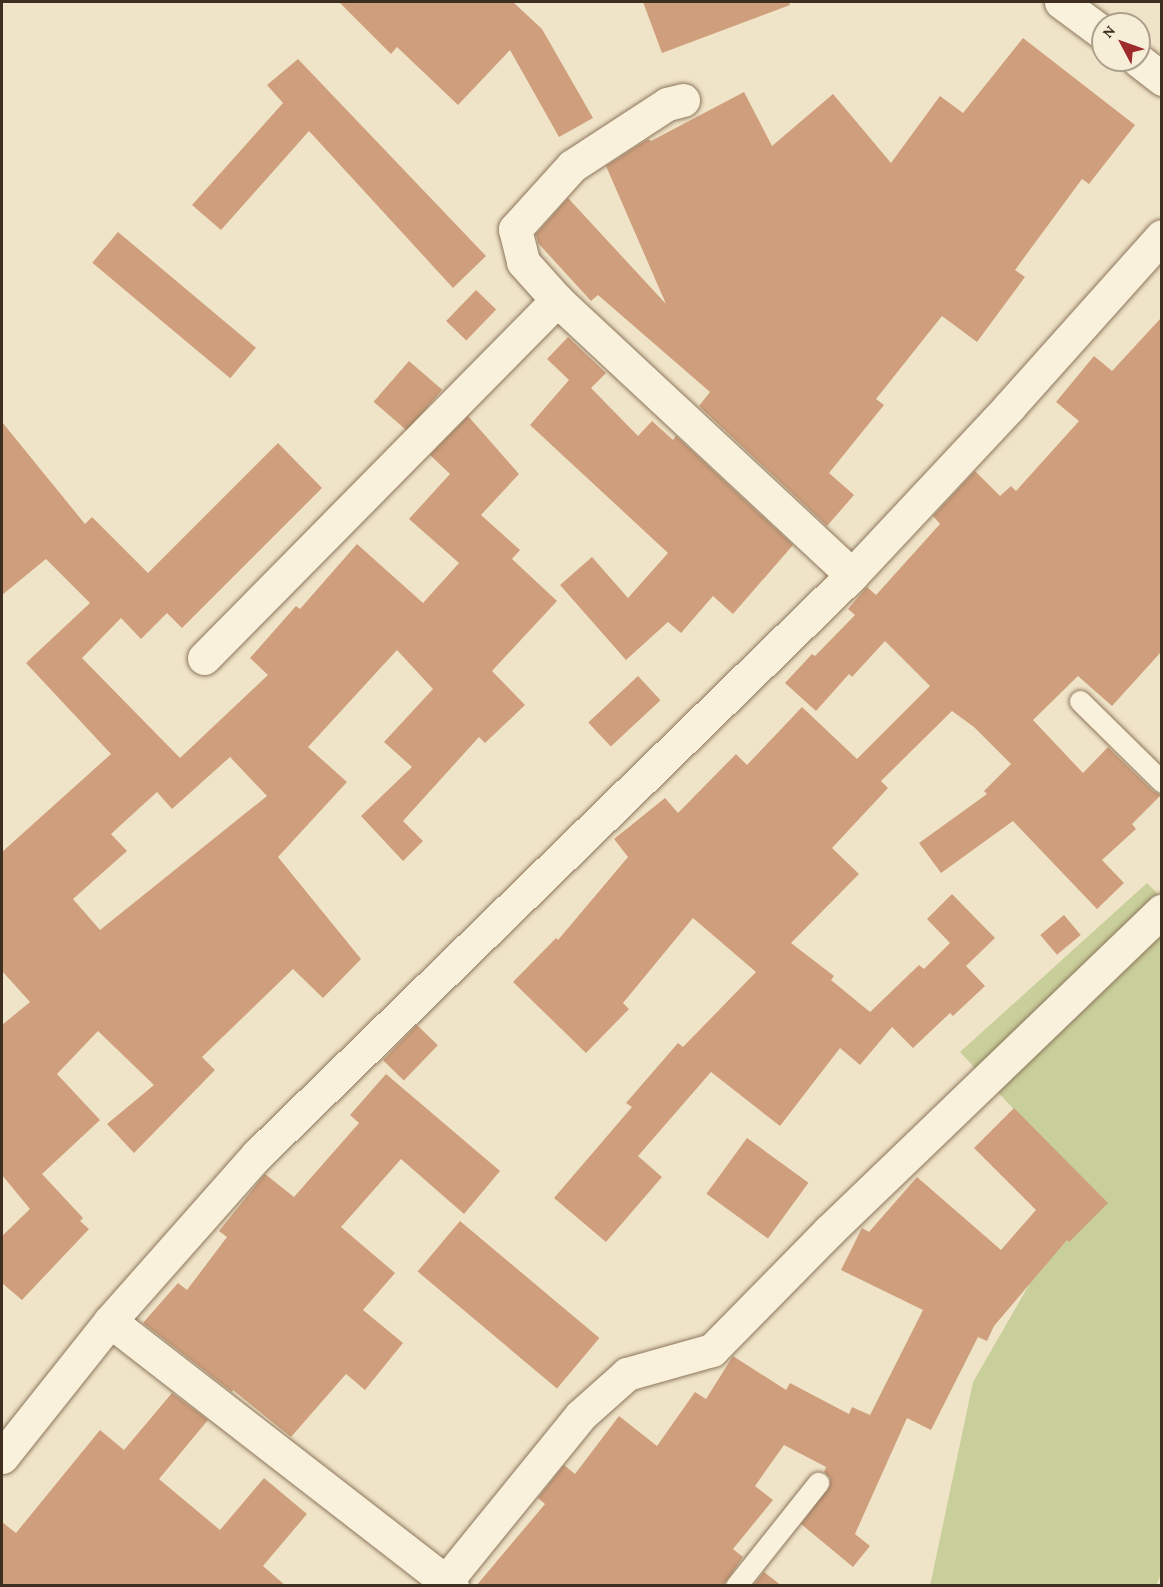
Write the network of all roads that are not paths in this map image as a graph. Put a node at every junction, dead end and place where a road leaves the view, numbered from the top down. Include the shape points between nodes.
1 (1061, 2) edge
2 (1091, 24) edge
3 (683, 100) dead end
4 (1161, 236) edge
5 (557, 300) junction
6 (852, 575) junction
7 (204, 658) dead end
8 (1080, 701) dead end
9 (1161, 782) edge
10 (1161, 911) edge
11 (110, 1321) junction
12 (2, 1457) edge
13 (818, 1484) dead end
14 (446, 1584) edge
15 (736, 1586) edge

1 - 2 street
3 - 5 street via 668,104 572,166 515,229 522,262
4 - 6 street
5 - 6 street
5 - 7 street
6 - 11 street via 257,1155
8 - 9 lane
10 - 14 street via 829,1231 712,1350 627,1374 581,1415
11 - 12 street
11 - 14 street
13 - 15 lane

